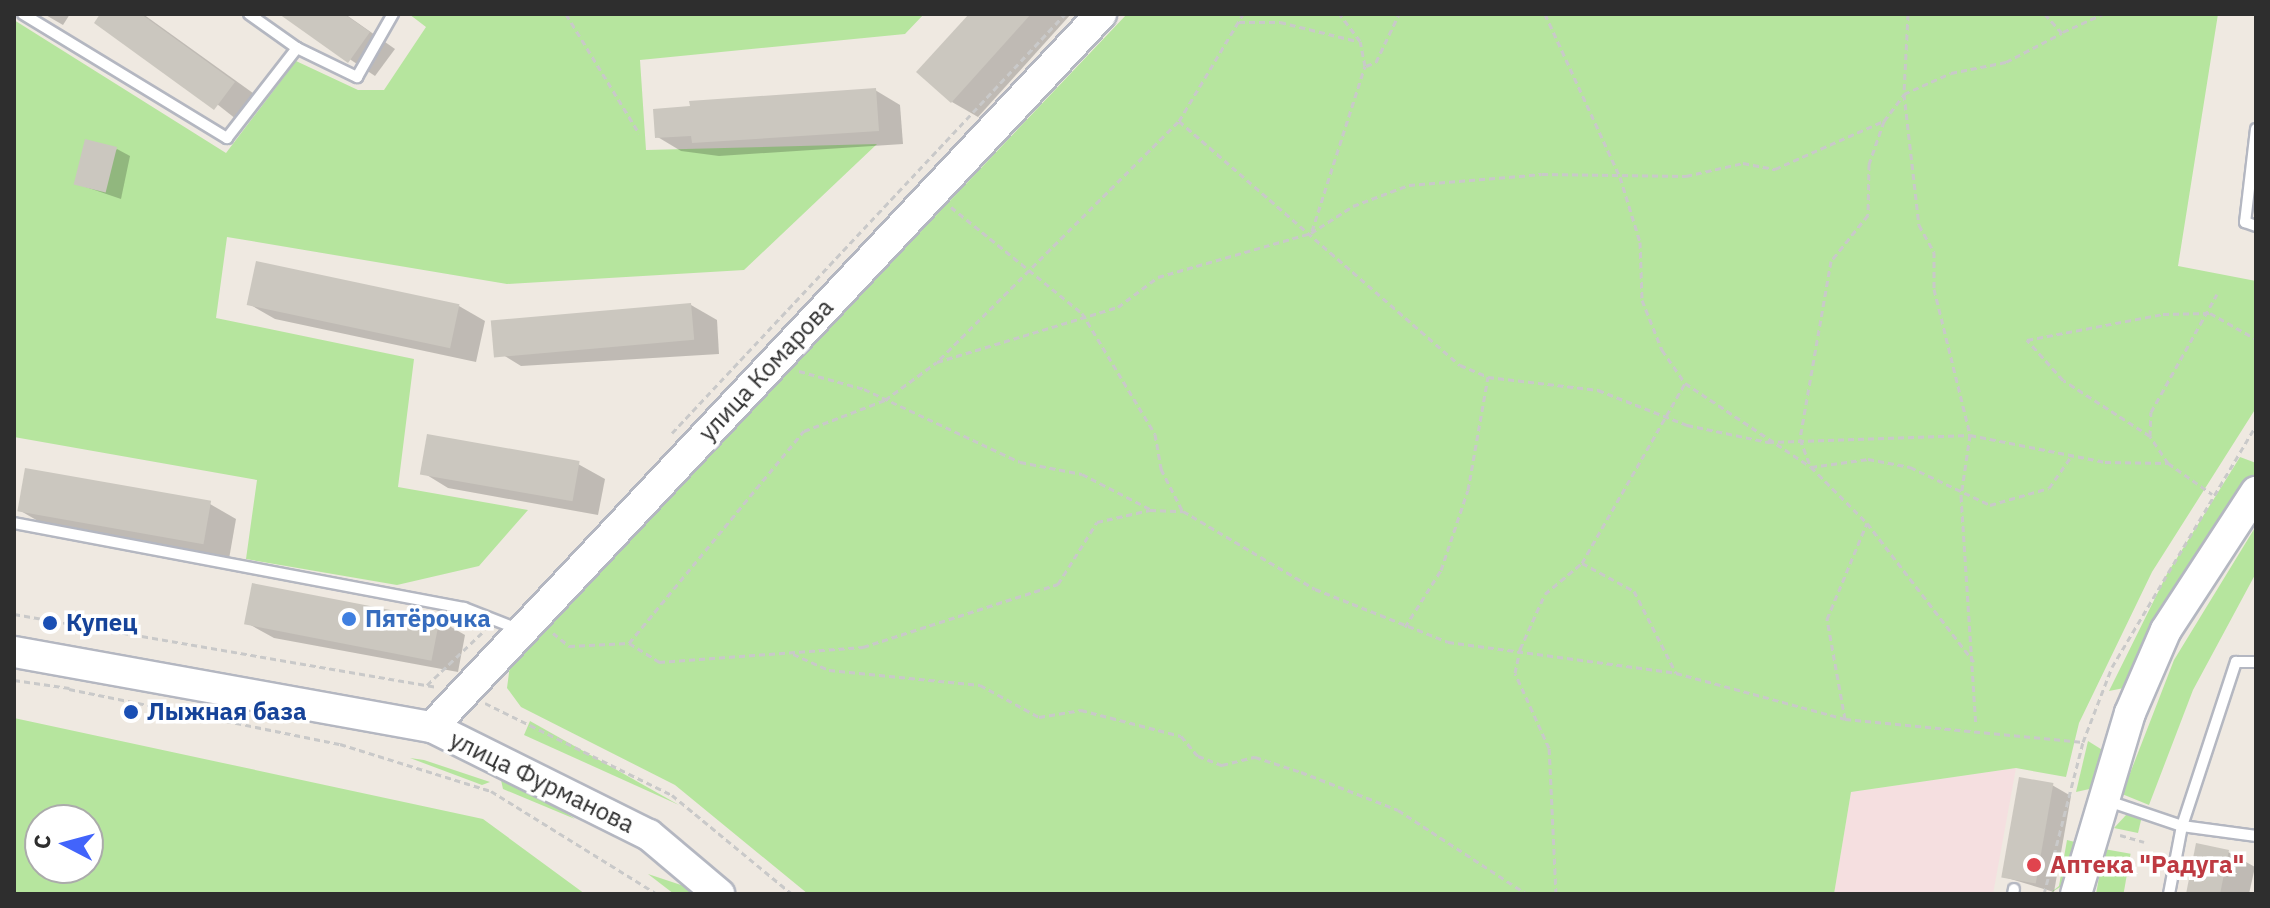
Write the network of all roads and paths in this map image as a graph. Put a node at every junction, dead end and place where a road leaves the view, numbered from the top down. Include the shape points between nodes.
1 (23, 14) edge
2 (249, 14) edge
3 (393, 14) edge
4 (566, 14) edge
5 (1065, 14) edge
6 (1101, 14) edge
7 (1243, 14) edge
8 (1340, 14) edge
9 (1399, 14) edge
10 (1545, 14) edge
11 (1908, 14) edge
12 (2045, 14) edge
13 (2103, 14) edge
14 (1239, 22) junction
15 (2062, 33) junction
16 (1360, 41) junction
17 (297, 48) junction
18 (1365, 66) junction
19 (1904, 94) junction
20 (1179, 121) junction
21 (1884, 121) junction
22 (2256, 129) edge
23 (639, 133) dead end
24 (1620, 177) junction
25 (936, 189) junction
26 (2256, 226) edge
27 (1311, 233) junction
28 (1029, 267) junction
29 (2217, 294) dead end
30 (1082, 313) junction
31 (2210, 313) junction
32 (2256, 339) edge
33 (937, 362) junction
34 (772, 364) junction
35 (1488, 377) junction
36 (1685, 383) junction
37 (885, 400) junction
38 (1661, 417) junction
39 (1970, 435) junction
40 (669, 436) dead end
41 (2150, 436) junction
42 (1800, 439) junction
43 (1768, 442) junction
44 (2071, 456) junction
45 (2168, 463) junction
46 (1811, 467) junction
47 (2212, 494) dead end
48 (1961, 496) junction
49 (2253, 504) edge
50 (1150, 510) junction
51 (1183, 511) junction
52 (14, 523) edge
53 (1867, 523) junction
54 (1582, 563) junction
55 (14, 614) edge
56 (517, 623) junction
57 (1405, 627) junction
58 (629, 643) junction
59 (1520, 649) junction
60 (14, 652) edge
61 (791, 653) junction
62 (1974, 662) junction
63 (2256, 662) edge
64 (1676, 673) junction
65 (427, 685) junction
66 (69, 689) dead end
67 (462, 695) junction
68 (1845, 719) junction
69 (1976, 726) junction
70 (432, 727) junction
71 (2083, 742) dead end
72 (2102, 799) junction
73 (2182, 826) junction
74 (2256, 836) edge
75 (657, 894) edge
76 (719, 894) edge
77 (792, 894) edge
78 (1527, 894) edge
79 (1556, 894) edge
80 (2076, 894) edge
81 (2169, 894) edge

1 - 17 lane via 227,138
2 - 17 lane
3 - 17 lane via 357,77
4 - 23 path
5 - 40 path
6 - 25 main road, улица Комарова
7 - 14 path
8 - 16 path
9 - 18 path via 1376,62
10 - 24 path
11 - 19 path
12 - 15 path
13 - 15 path
14 - 16 path via 1280,22
14 - 20 path
15 - 19 path via 2006,62 1951,73
16 - 18 path
18 - 27 path
19 - 21 path
19 - 39 path via 1919,225 1934,252 1934,289
20 - 27 path via 1264,202
20 - 28 path via 1122,170 1080,227
21 - 24 path via 1775,169 1743,163 1686,176
21 - 42 path via 1869,164 1868,215 1831,261
22 - 26 lane via 2245,222
24 - 27 path via 1542,174 1409,185 1353,206
24 - 36 path via 1640,242 1642,300
25 - 28 path via 963,222
25 - 34 main road, улица Комарова
27 - 30 path via 1158,277 1118,307
27 - 35 path via 1460,365
28 - 30 path
28 - 33 path
29 - 31 path
30 - 33 path via 1008,344
30 - 51 path via 1155,434 1161,469
31 - 32 path
31 - 41 path via 2151,412
31 - 41 path via 2163,314 2027,340 2063,380
33 - 37 path
34 - 37 path
34 - 56 main road, улица Комарова
35 - 38 path via 1598,390
35 - 57 path via 1468,490 1441,570
36 - 38 path
36 - 43 path
37 - 50 path via 1020,462 1082,474
37 - 58 path via 804,431
38 - 43 path
38 - 54 path
39 - 42 path
39 - 44 path
39 - 48 path
41 - 45 path
42 - 43 path
42 - 46 path
43 - 46 path
44 - 45 path
44 - 48 path via 2049,488 1990,505
45 - 47 path
46 - 48 path via 1868,459 1910,467
46 - 53 path
48 - 62 path
49 - 72 main road via 2166,630
50 - 51 path
50 - 61 path via 1097,522 1058,584 863,647
51 - 57 path via 1315,589
52 - 56 lane via 464,608
53 - 62 path
53 - 68 path via 1827,619
54 - 59 path via 1545,594
54 - 64 path via 1634,591
55 - 65 path
56 - 58 path via 569,646
56 - 65 path
56 - 67 main road, улица Комарова
57 - 59 path via 1448,642
58 - 61 path via 659,662
59 - 64 path
59 - 79 path via 1515,673 1549,748
60 - 70 main road, улица Фурманова
61 - 78 path via 829,670 980,685 1039,717 1081,710 1181,736 1198,756 1222,765 1255,757 1301,772 1398,810
62 - 69 path
63 - 73 lane via 2236,662
64 - 68 path
65 - 67 path
66 - 75 path via 340,744 491,791
67 - 70 main road, улица Комарова
67 - 77 path via 533,721 672,795
68 - 69 path
69 - 71 path
70 - 76 main road, улица Фурманова via 649,835
72 - 73 lane
72 - 80 main road
73 - 74 lane
73 - 81 lane

